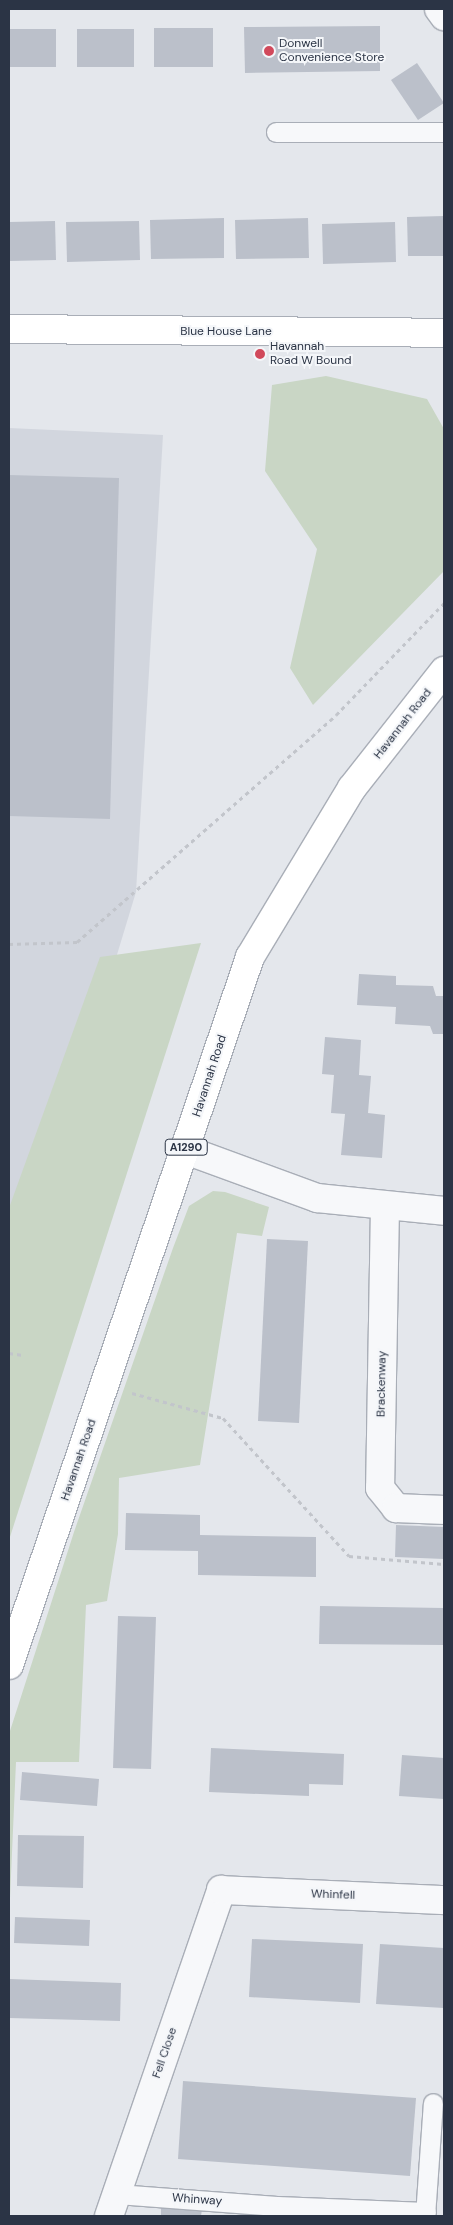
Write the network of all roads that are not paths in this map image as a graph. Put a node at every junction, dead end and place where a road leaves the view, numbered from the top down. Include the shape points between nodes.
1 (439, 9) edge
2 (444, 16) edge
3 (276, 132) dead end
4 (444, 132) edge
5 (9, 330) edge
6 (444, 333) edge
7 (444, 671) edge
8 (186, 1150) junction
9 (385, 1206) junction
10 (444, 1211) edge
11 (444, 1510) edge
12 (9, 1665) edge
13 (222, 1890) joint
14 (444, 1900) edge
15 (433, 2103) dead end
16 (113, 2205) edge
17 (276, 2211) edge
18 (426, 2214) edge

1 - 2 street
3 - 4 lane
5 - 6 main road, Blue House Lane
7 - 8 main road, Havannah Road / A1290 via 352,788 250,957
8 - 9 street via 318,1198
8 - 12 main road, Havannah Road / A1290
9 - 10 street
9 - 11 street, Brackenway via 380,1488 396,1508
13 - 14 street, Whinfell
13 - 16 street, Fell Close
15 - 18 lane
16 - 17 lane, Whinway
17 - 18 lane, Whinway

